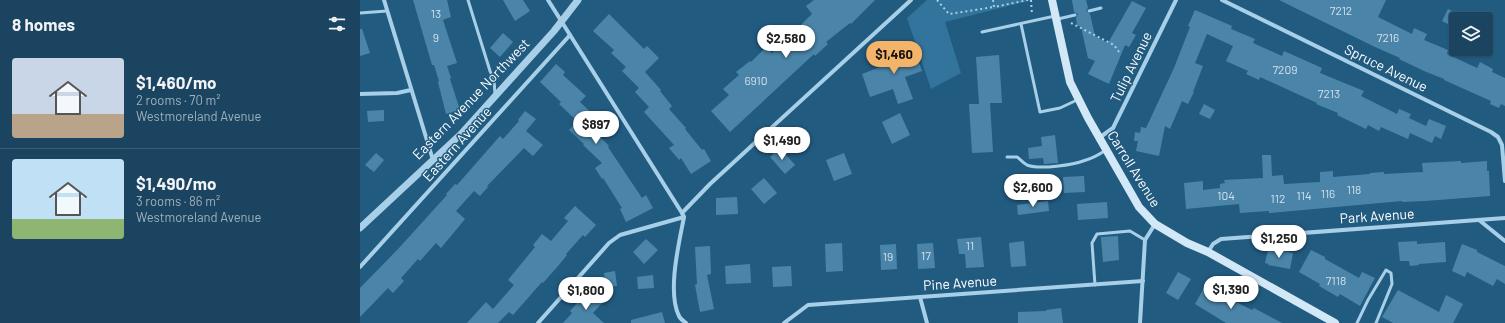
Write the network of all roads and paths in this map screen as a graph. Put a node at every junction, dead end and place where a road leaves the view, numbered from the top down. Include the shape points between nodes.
1 (384, 0) edge
2 (468, 0) edge
3 (548, 0) edge
4 (578, 0) edge
5 (911, 0) edge
6 (937, 0) edge
7 (993, 0) edge
8 (1028, 0) edge
9 (1031, 0) edge
10 (1052, 0) edge
11 (1176, 0) edge
12 (1222, 0) edge
13 (994, 7) junction
14 (1101, 8) dead end
15 (387, 11) junction
16 (1089, 11) dead end
17 (360, 12) edge
18 (1075, 15) dead end
19 (1033, 17) dead end
20 (1056, 18) junction
21 (561, 21) junction
22 (1071, 23) dead end
23 (1021, 24) junction
24 (982, 32) dead end
25 (570, 35) junction
26 (1119, 52) dead end
27 (411, 90) junction
28 (360, 94) edge
29 (495, 96) junction
30 (1079, 100) junction
31 (1099, 138) junction
32 (1106, 150) junction
33 (1007, 157) dead end
34 (433, 160) junction
35 (1505, 181) edge
36 (683, 215) junction
37 (1505, 218) edge
38 (1479, 220) junction
39 (1155, 224) junction
40 (360, 228) edge
41 (1145, 240) junction
42 (1505, 241) edge
43 (1208, 252) junction
44 (360, 267) edge
45 (1143, 281) junction
46 (1095, 285) junction
47 (920, 297) junction
48 (538, 323) edge
49 (686, 323) edge
50 (784, 323) edge
51 (926, 323) edge
52 (1140, 323) edge
53 (1335, 323) edge
54 (1357, 323) edge
55 (1376, 323) edge

1 - 15 street
2 - 29 lane via 494,80
3 - 21 street
4 - 21 street, Eastern Avenue Northwest
5 - 36 street via 710,184
6 - 13 path via 949,14
7 - 13 path
8 - 13 path
9 - 19 path
10 - 20 main road, Carroll Avenue
11 - 31 street, Tulip Avenue via 1114,128
12 - 35 street, Spruce Avenue via 1491,132 1498,137 1502,145
14 - 16 lane
15 - 17 lane
15 - 27 street
18 - 20 lane
20 - 23 lane
20 - 30 main road, Carroll Avenue via 1068,72
21 - 25 street
21 - 29 street, Eastern Avenue Northwest
22 - 26 path via 1114,45
23 - 24 lane
23 - 30 lane via 1040,112 1060,108
25 - 36 street
25 - 44 street, Eastern Avenue
27 - 28 street
27 - 34 street
29 - 34 street, Eastern Avenue Northwest via 461,134
30 - 31 main road, Carroll Avenue
31 - 32 main road, Carroll Avenue
32 - 33 lane via 1076,163 1050,166 1035,167 1025,164 1017,157
32 - 39 main road, Carroll Avenue via 1139,207
34 - 40 street, Eastern Avenue Northwest
36 - 48 street via 620,235
36 - 49 street via 674,272 679,317
37 - 38 street, Park Avenue
38 - 42 street
38 - 43 street, Park Avenue via 1221,238
39 - 41 street
39 - 43 main road, Carroll Avenue
41 - 45 street
41 - 46 lane via 1130,231 1097,234 1092,243
43 - 53 main road, Carroll Avenue
45 - 46 street, Pine Avenue
45 - 52 street
46 - 47 street, Pine Avenue
47 - 50 street, Pine Avenue via 808,305
47 - 51 street
54 - 55 lane via 1386,270 1390,273 1392,284

